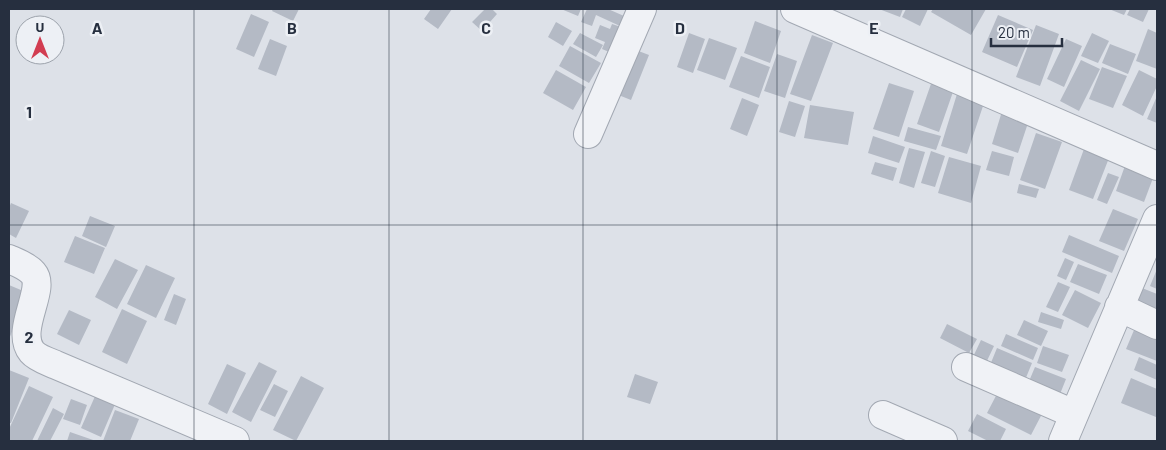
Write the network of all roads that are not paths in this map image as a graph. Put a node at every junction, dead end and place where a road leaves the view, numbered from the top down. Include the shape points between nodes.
1 (642, 9) edge
2 (795, 9) edge
3 (588, 134) dead end
4 (1157, 166) edge
5 (1157, 219) edge
6 (9, 259) edge
7 (1119, 307) junction
8 (1157, 325) edge
9 (966, 366) dead end
10 (1074, 414) junction
11 (883, 415) dead end
12 (235, 441) edge
13 (943, 441) edge
14 (1063, 441) edge

1 - 3 street
2 - 4 street
5 - 7 street
6 - 12 street via 33,273 37,282 26,332 32,353
7 - 8 street
7 - 10 street
9 - 10 street
10 - 14 street
11 - 13 street

